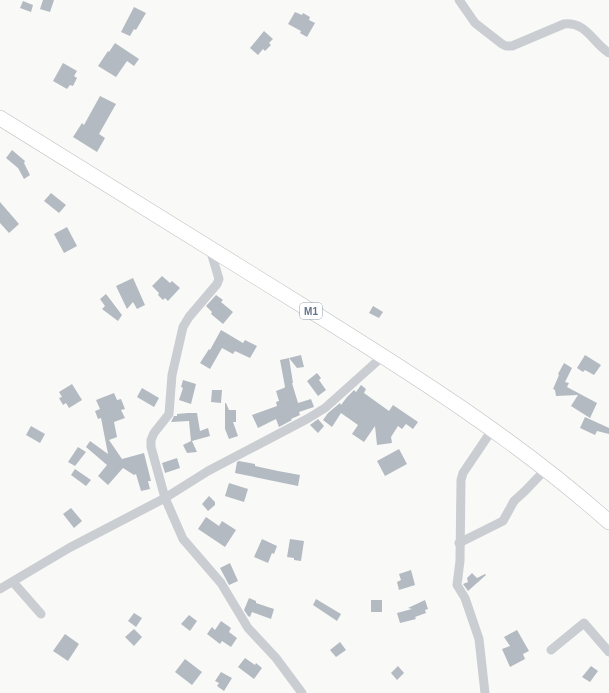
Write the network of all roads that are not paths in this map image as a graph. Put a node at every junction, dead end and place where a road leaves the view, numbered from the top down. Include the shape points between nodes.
1 (459, 0) edge
2 (609, 53) edge
3 (0, 118) edge
4 (210, 248) junction
5 (383, 356) junction
6 (492, 430) junction
7 (546, 468) junction
8 (165, 498) junction
9 (609, 522) edge
10 (460, 543) junction
11 (13, 582) junction
12 (0, 589) edge
13 (41, 614) dead end
14 (551, 650) dead end
15 (609, 652) edge
16 (302, 693) edge
17 (485, 693) edge

1 - 2 street via 475,23 502,44 512,46 572,23 587,31 599,46
3 - 4 highway, M1
4 - 5 highway, M1
4 - 8 street via 218,282 183,327 172,375 169,414 154,432 151,440
5 - 6 highway, M1
5 - 8 street via 325,408 289,430 208,471
6 - 7 highway, M1
6 - 10 street via 461,480
7 - 9 highway, M1
7 - 10 street via 514,501 503,521
8 - 11 street via 69,548
8 - 16 street via 183,539 221,583 248,628 276,658
10 - 17 street via 457,585 465,598 479,638
11 - 12 street
11 - 13 street
14 - 15 street via 584,623

